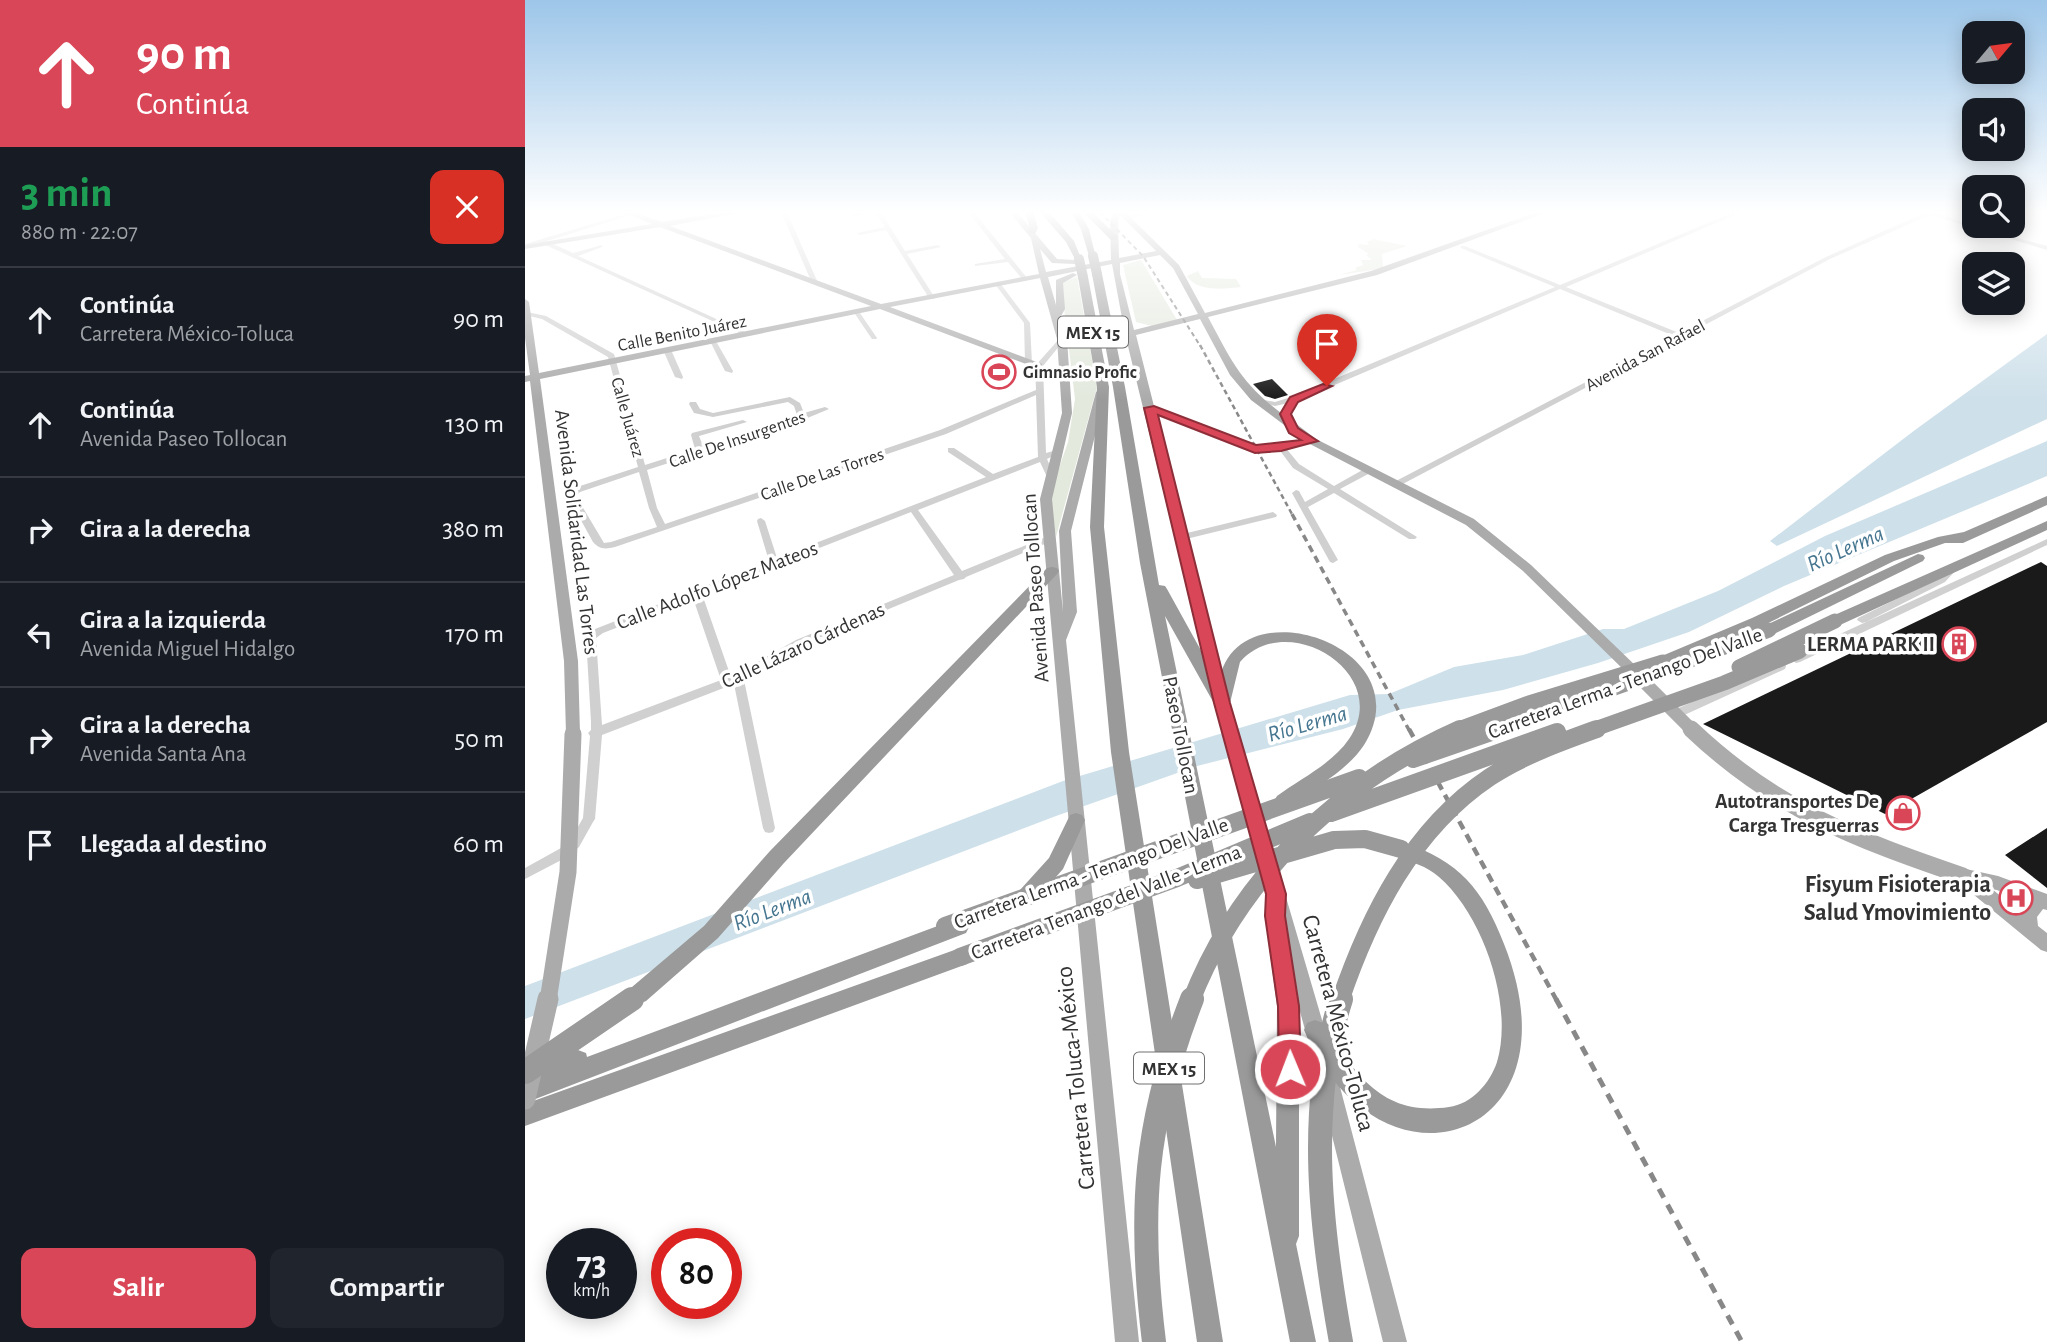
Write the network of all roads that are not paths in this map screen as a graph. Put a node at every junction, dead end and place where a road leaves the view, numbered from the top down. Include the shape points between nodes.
1 (1116, 274) edge
2 (613, 275) edge
3 (792, 275) edge
4 (811, 275) edge
5 (917, 275) edge
6 (1021, 275) edge
7 (1050, 275) edge
8 (1083, 275) edge
9 (1085, 275) edge
10 (1097, 275) edge
11 (1180, 275) edge
12 (1368, 275) edge
13 (1379, 275) edge
14 (1528, 275) edge
15 (1591, 275) edge
16 (1797, 275) edge
17 (1044, 276) junction
18 (1025, 279) junction
19 (815, 283) junction
20 (998, 284) junction
21 (1560, 288) junction
22 (932, 298) junction
23 (525, 302) edge
24 (882, 308) junction
25 (527, 314) edge
26 (858, 314) junction
27 (1203, 316) junction
28 (1056, 320) junction
29 (743, 333) junction
30 (1131, 334) junction
31 (1679, 336) junction
32 (874, 338) dead end
33 (1062, 339) junction
34 (714, 343) junction
35 (684, 346) junction
36 (668, 352) junction
37 (612, 361) junction
38 (1029, 362) junction
39 (1039, 366) junction
40 (729, 371) dead end
41 (679, 377) dead end
42 (530, 378) edge
43 (1103, 387) junction
44 (1038, 392) junction
45 (1294, 399) junction
46 (1259, 401) junction
47 (693, 404) dead end
48 (1150, 408) junction
49 (825, 409) dead end
50 (802, 417) junction
51 (743, 422) dead end
52 (1293, 430) junction
53 (1312, 441) junction
54 (1281, 447) junction
55 (951, 450) dead end
56 (700, 451) junction
57 (1057, 452) junction
58 (1042, 458) junction
59 (643, 470) junction
60 (1369, 470) junction
61 (1050, 475) junction
62 (993, 478) junction
63 (1397, 484) junction
64 (1336, 489) junction
65 (1296, 493) dead end
66 (2047, 500) edge
67 (1304, 506) junction
68 (913, 509) junction
69 (1273, 515) dead end
70 (761, 521) dead end
71 (2047, 525) edge
72 (662, 528) junction
73 (1182, 537) junction
74 (1412, 537) dead end
75 (1966, 537) junction
76 (1049, 540) junction
77 (2047, 542) edge
78 (602, 546) joint
79 (1333, 560) dead end
80 (1147, 563) junction
81 (774, 564) junction
82 (1954, 567) junction
83 (1052, 571) junction
84 (961, 577) junction
85 (697, 594) junction
86 (1059, 641) junction
87 (1800, 651) joint
88 (1633, 671) junction
89 (732, 680) junction
90 (1222, 703) junction
91 (1677, 714) junction
92 (594, 733) junction
93 (1071, 766) joint
94 (1274, 808) junction
95 (1076, 817) junction
96 (769, 828) dead end
97 (1266, 857) junction
98 (525, 874) edge
99 (1963, 876) junction
100 (1177, 878) junction
101 (1276, 894) junction
102 (2045, 901) edge
103 (2031, 931) junction
104 (2047, 944) edge
105 (1315, 1030) junction
106 (525, 1072) edge
107 (525, 1080) edge
108 (525, 1092) edge
109 (525, 1099) edge
110 (525, 1115) edge
111 (1286, 1260) junction
112 (1128, 1342) edge
113 (1154, 1342) edge
114 (1210, 1342) edge
115 (1303, 1342) edge
116 (1341, 1342) edge
117 (1395, 1342) edge

1 - 30 main road
2 - 29 street
3 - 19 main road
4 - 19 street
5 - 22 street
6 - 18 street
7 - 17 main road, Calle Benito Juárez
8 - 43 highway, MEX 15, bridge
9 - 28 main road via 1061,280 1061,309
10 - 80 highway, Paseo Tollocan / MEX 15, bridge
11 - 27 main road
12 - 27 main road
13 - 27 main road
14 - 21 street
15 - 21 street
16 - 31 street, Avenida San Rafael
17 - 18 main road, Calle Benito Juárez
17 - 28 main road, Avenida Paseo Tollocan
18 - 20 main road, Calle Benito Juárez
19 - 24 main road
20 - 22 main road, Calle Benito Juárez
20 - 38 street via 1027,323
21 - 31 street
21 - 45 street
22 - 24 main road, Calle Benito Juárez
23 - 25 main road, Avenida Solidaridad Las Torres
24 - 26 main road, Calle Benito Juárez
24 - 29 main road, Calle Benito Juárez
24 - 38 main road
25 - 37 street, Calle Juárez via 544,317
25 - 42 main road, Avenida Solidaridad Las Torres
26 - 32 street
26 - 34 main road, Calle Benito Juárez
27 - 30 main road
27 - 46 main road via 1235,375
28 - 33 main road, Avenida Paseo Tollocan
29 - 35 main road, Calle Benito Juárez
30 - 48 main road
31 - 63 street, Avenida San Rafael
33 - 39 street
33 - 57 main road, Avenida Paseo Tollocan via 1068,397
34 - 35 main road, Calle Benito Juárez
34 - 40 street
35 - 36 main road, Calle Benito Juárez
35 - 37 main road, Calle Benito Juárez
36 - 37 main road, Calle Benito Juárez
36 - 41 street
37 - 42 main road, Calle Benito Juárez
37 - 59 street, Calle Juárez
38 - 39 main road
39 - 44 street
42 - 109 main road, Avenida Solidaridad Las Torres, bridge via 571,661 574,817 551,981
43 - 86 main road via 1065,531 1070,612
43 - 114 highway, MEX 15 via 1097,527 1120,752
44 - 58 street
44 - 72 street, Calle De Las Torres via 919,440
45 - 46 street via 1275,404
45 - 52 main road via 1286,414
46 - 52 main road
47 - 50 street via 697,411 713,415 793,400
48 - 54 street via 1255,449
48 - 73 main road
49 - 50 street, Calle De Insurgentes
50 - 56 street, Calle De Insurgentes
51 - 56 street via 695,435
52 - 53 main road
53 - 54 street
53 - 60 main road
54 - 64 street via 1296,466
55 - 62 street
56 - 59 street, Calle De Insurgentes
57 - 58 street, Calle Adolfo López Mateos
57 - 61 main road, Avenida Paseo Tollocan
58 - 61 street
58 - 62 street, Calle Adolfo López Mateos
59 - 72 street, Calle Juárez
59 - 78 street, Calle De Insurgentes via 571,495
60 - 63 main road
60 - 64 street
61 - 76 main road, Avenida Paseo Tollocan via 1046,499
62 - 68 street, Calle Adolfo López Mateos
63 - 88 main road via 1470,522 1527,568
64 - 67 street
64 - 74 street
65 - 67 street
66 - 75 highway
67 - 79 street
68 - 81 street, Calle Adolfo López Mateos
68 - 84 street
69 - 73 street
70 - 81 street
71 - 82 highway, Carretera Tenango del Valle - Lerma
72 - 78 street, Calle De Las Torres
73 - 90 main road
75 - 88 highway, bridge via 1936,541 1895,557 1740,630
75 - 94 highway, Carretera Lerma - Tenango Del Valle, bridge via 1697,659
76 - 83 main road, Avenida Paseo Tollocan
76 - 84 street, Calle Lázaro Cárdenas
77 - 91 street
80 - 90 highway via 1170,615
80 - 111 highway, Paseo Tollocan / MEX 15
81 - 85 street, Calle Adolfo López Mateos
82 - 87 street via 1942,580
82 - 100 highway, Carretera Tenango del Valle - Lerma, bridge via 1714,677 1334,812
83 - 86 main road, Avenida Paseo Tollocan
83 - 106 highway, bridge via 702,940 639,994
84 - 89 street, Calle Lázaro Cárdenas via 800,642
85 - 89 street
85 - 92 street, Calle Adolfo López Mateos via 591,637
86 - 93 main road, Avenida Paseo Tollocan
87 - 116 highway, bridge via 1743,677 1544,748 1492,776 1459,802 1415,848 1385,891 1351,960 1331,1035 1321,1111 1322,1219
88 - 91 main road, bridge
88 - 113 highway, bridge via 1440,736 1398,758 1345,795 1275,860 1237,911 1188,1001 1161,1093 1147,1173 1147,1285
89 - 92 street, Calle Lázaro Cárdenas
89 - 96 street
90 - 94 highway via 1230,665 1243,650 1277,637 1316,640 1339,652 1355,668 1366,690 1368,712 1359,738
90 - 97 main road, Carretera México-Toluca, bridge
91 - 99 main road, bridge via 1741,772 1800,812 1838,831
92 - 98 street, Calle Adolfo López Mateos via 594,790 584,830 565,852
93 - 95 main road, Carretera Toluca-México
94 - 107 highway, Carretera Lerma - Tenango Del Valle, bridge
95 - 108 highway via 1047,876 1023,900
95 - 112 main road, Carretera Toluca-México
97 - 100 highway, bridge via 1196,880
97 - 101 main road, Carretera México-Toluca, bridge
97 - 105 highway, bridge via 1349,838 1401,849 1445,870 1472,900 1504,970 1509,1060 1487,1101 1466,1116 1418,1124 1397,1117 1345,1076
99 - 102 main road via 1998,883
99 - 103 main road
100 - 110 highway, Carretera Tenango del Valle - Lerma, bridge
101 - 105 main road, Carretera México-Toluca
101 - 111 highway via 1275,916 1289,1006
102 - 103 main road via 2029,909
103 - 104 main road
105 - 117 main road, Carretera México-Toluca
111 - 115 highway, Paseo Tollocan / MEX 15

